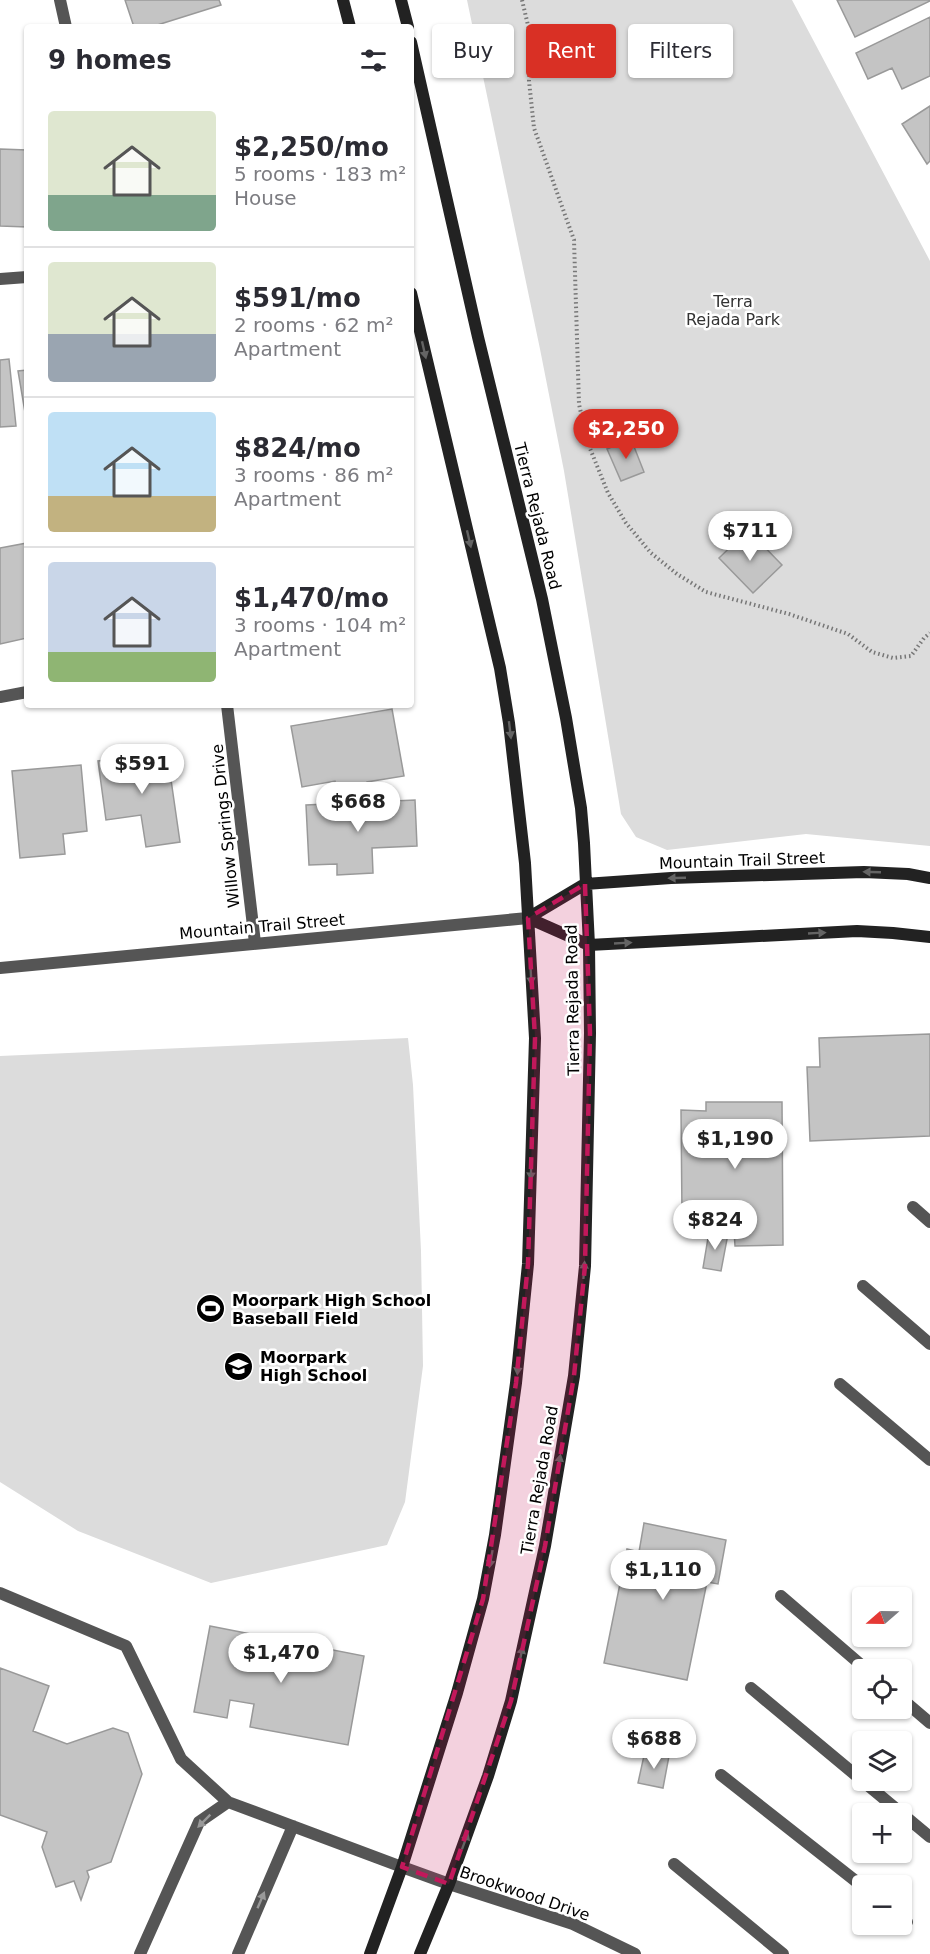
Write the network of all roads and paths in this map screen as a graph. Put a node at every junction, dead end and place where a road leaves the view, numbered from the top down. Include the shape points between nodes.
1 (60, 0) edge
2 (343, 0) edge
3 (401, 0) edge
4 (522, 0) edge
5 (65, 24) edge
6 (349, 24) edge
7 (407, 24) edge
8 (414, 55) edge
9 (24, 277) edge
10 (0, 279) edge
11 (414, 306) edge
12 (930, 633) edge
13 (24, 693) edge
14 (0, 697) edge
15 (227, 708) edge
16 (930, 878) edge
17 (585, 884) junction
18 (528, 918) junction
19 (930, 937) edge
20 (255, 943) junction
21 (589, 945) junction
22 (0, 968) edge
23 (913, 1207) dead end
24 (930, 1222) edge
25 (863, 1286) dead end
26 (930, 1344) edge
27 (840, 1384) dead end
28 (930, 1460) edge
29 (0, 1593) edge
30 (781, 1596) dead end
31 (854, 1659) edge
32 (751, 1688) dead end
33 (912, 1708) edge
34 (930, 1723) edge
35 (721, 1775) dead end
36 (228, 1802) junction
37 (293, 1826) junction
38 (930, 1837) edge
39 (674, 1864) dead end
40 (402, 1867) junction
41 (852, 1878) edge
42 (449, 1884) junction
43 (140, 1954) edge
44 (238, 1954) edge
45 (370, 1954) edge
46 (420, 1954) edge
47 (634, 1954) edge
48 (783, 1954) edge

1 - 5 street
2 - 6 main road
3 - 7 main road
4 - 12 path via 531,38 529,81 534,129 574,240 579,404 587,441 608,493 626,523 651,553 706,592 848,634 872,652 893,658 911,656
8 - 17 main road, Tierra Rejada Road via 477,337 544,609 581,808
9 - 10 street
11 -> 18 main road, Tierra Rejada Road via 500,668 525,863
13 - 14 street
15 - 20 street, Willow Springs Drive
16 -> 17 main road, Mountain Trail Street via 864,872
17 - 18 main road, Mountain Trail Street
17 - 21 main road, Tierra Rejada Road
18 - 20 street, Mountain Trail Street
18 - 21 main road, Mountain Trail Street
18 -> 40 main road, Tierra Rejada Road via 535,1038 528,1264 516,1383 483,1599
21 -> 19 main road, Mountain Trail Street via 857,931
20 - 22 street, Mountain Trail Street
42 -> 21 main road, Tierra Rejada Road via 511,1701 545,1546 574,1376 585,1266
23 - 24 street
25 - 26 street
27 - 28 street
29 - 36 street via 126,1646 181,1759
30 - 31 street
32 - 38 street
33 - 34 street
35 - 41 street
36 - 37 street, Brookwood Drive
36 -> 43 street via 199,1822
37 - 40 street, Brookwood Drive
44 -> 37 street
39 - 48 street
40 - 42 street, Brookwood Drive
40 - 45 main road, Tierra Rejada Road
42 - 46 main road, Tierra Rejada Road
42 - 47 street, Brookwood Drive via 573,1924

